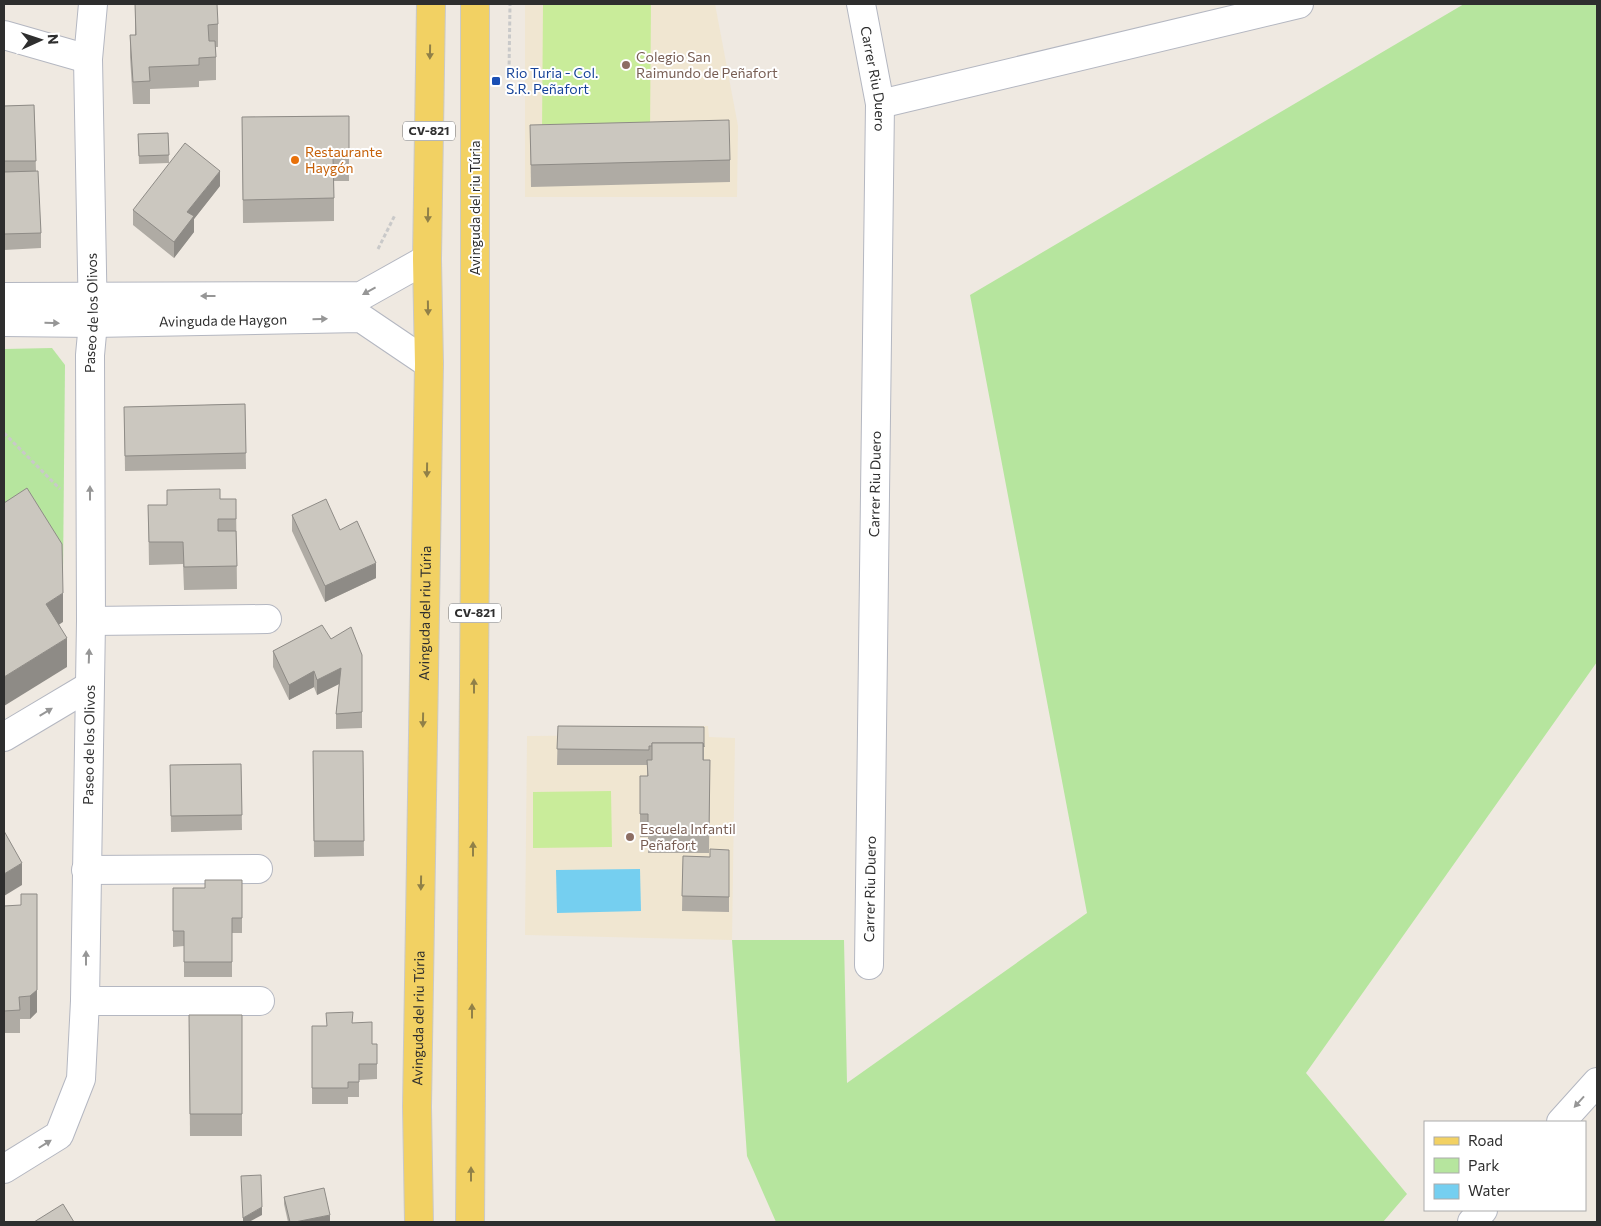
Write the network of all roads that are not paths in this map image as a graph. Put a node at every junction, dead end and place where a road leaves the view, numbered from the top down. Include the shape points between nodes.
1 (93, 4) edge
2 (430, 4) edge
3 (476, 4) edge
4 (861, 4) edge
5 (1299, 4) edge
6 (4, 35) edge
7 (88, 59) junction
8 (880, 104) junction
9 (427, 259) junction
10 (4, 297) edge
11 (92, 310) junction
12 (4, 322) edge
13 (429, 364) junction
14 (267, 619) dead end
15 (90, 621) junction
16 (88, 686) junction
17 (4, 737) edge
18 (258, 869) dead end
19 (86, 870) junction
20 (869, 965) dead end
21 (86, 1001) junction
22 (260, 1001) dead end
23 (1597, 1082) edge
24 (1562, 1121) edge
25 (4, 1169) edge
26 (1482, 1211) edge
27 (419, 1222) edge
28 (470, 1222) edge
29 (1472, 1222) edge

1 - 7 street, Paseo de los Olivos
2 -> 9 main road, Avinguda del riu Túria / CV-821
28 -> 3 main road, Avinguda del riu Túria / CV-821
4 - 8 street, Carrer Riu Duero
5 - 8 street
6 - 7 street
7 - 11 street, Paseo de los Olivos
8 - 20 street, Carrer Riu Duero
9 -> 11 street, Avinguda de Haygon via 361,296
9 -> 13 main road, Avinguda del riu Túria / CV-821
10 - 11 street, Avinguda de Haygon
12 -> 11 street, Avinguda de Haygon
11 -> 13 street, Avinguda de Haygon via 361,318
15 -> 11 street, Paseo de los Olivos
13 -> 27 main road, Avinguda del riu Túria / CV-821 via 417,1107
14 - 15 street
16 -> 15 street, Paseo de los Olivos
17 -> 16 street
16 - 19 street, Paseo de los Olivos
18 - 19 street
21 -> 19 street, Paseo de los Olivos
21 - 22 street
25 -> 21 street, Paseo de los Olivos via 59,1136 81,1079
23 -> 24 street
26 - 29 street

